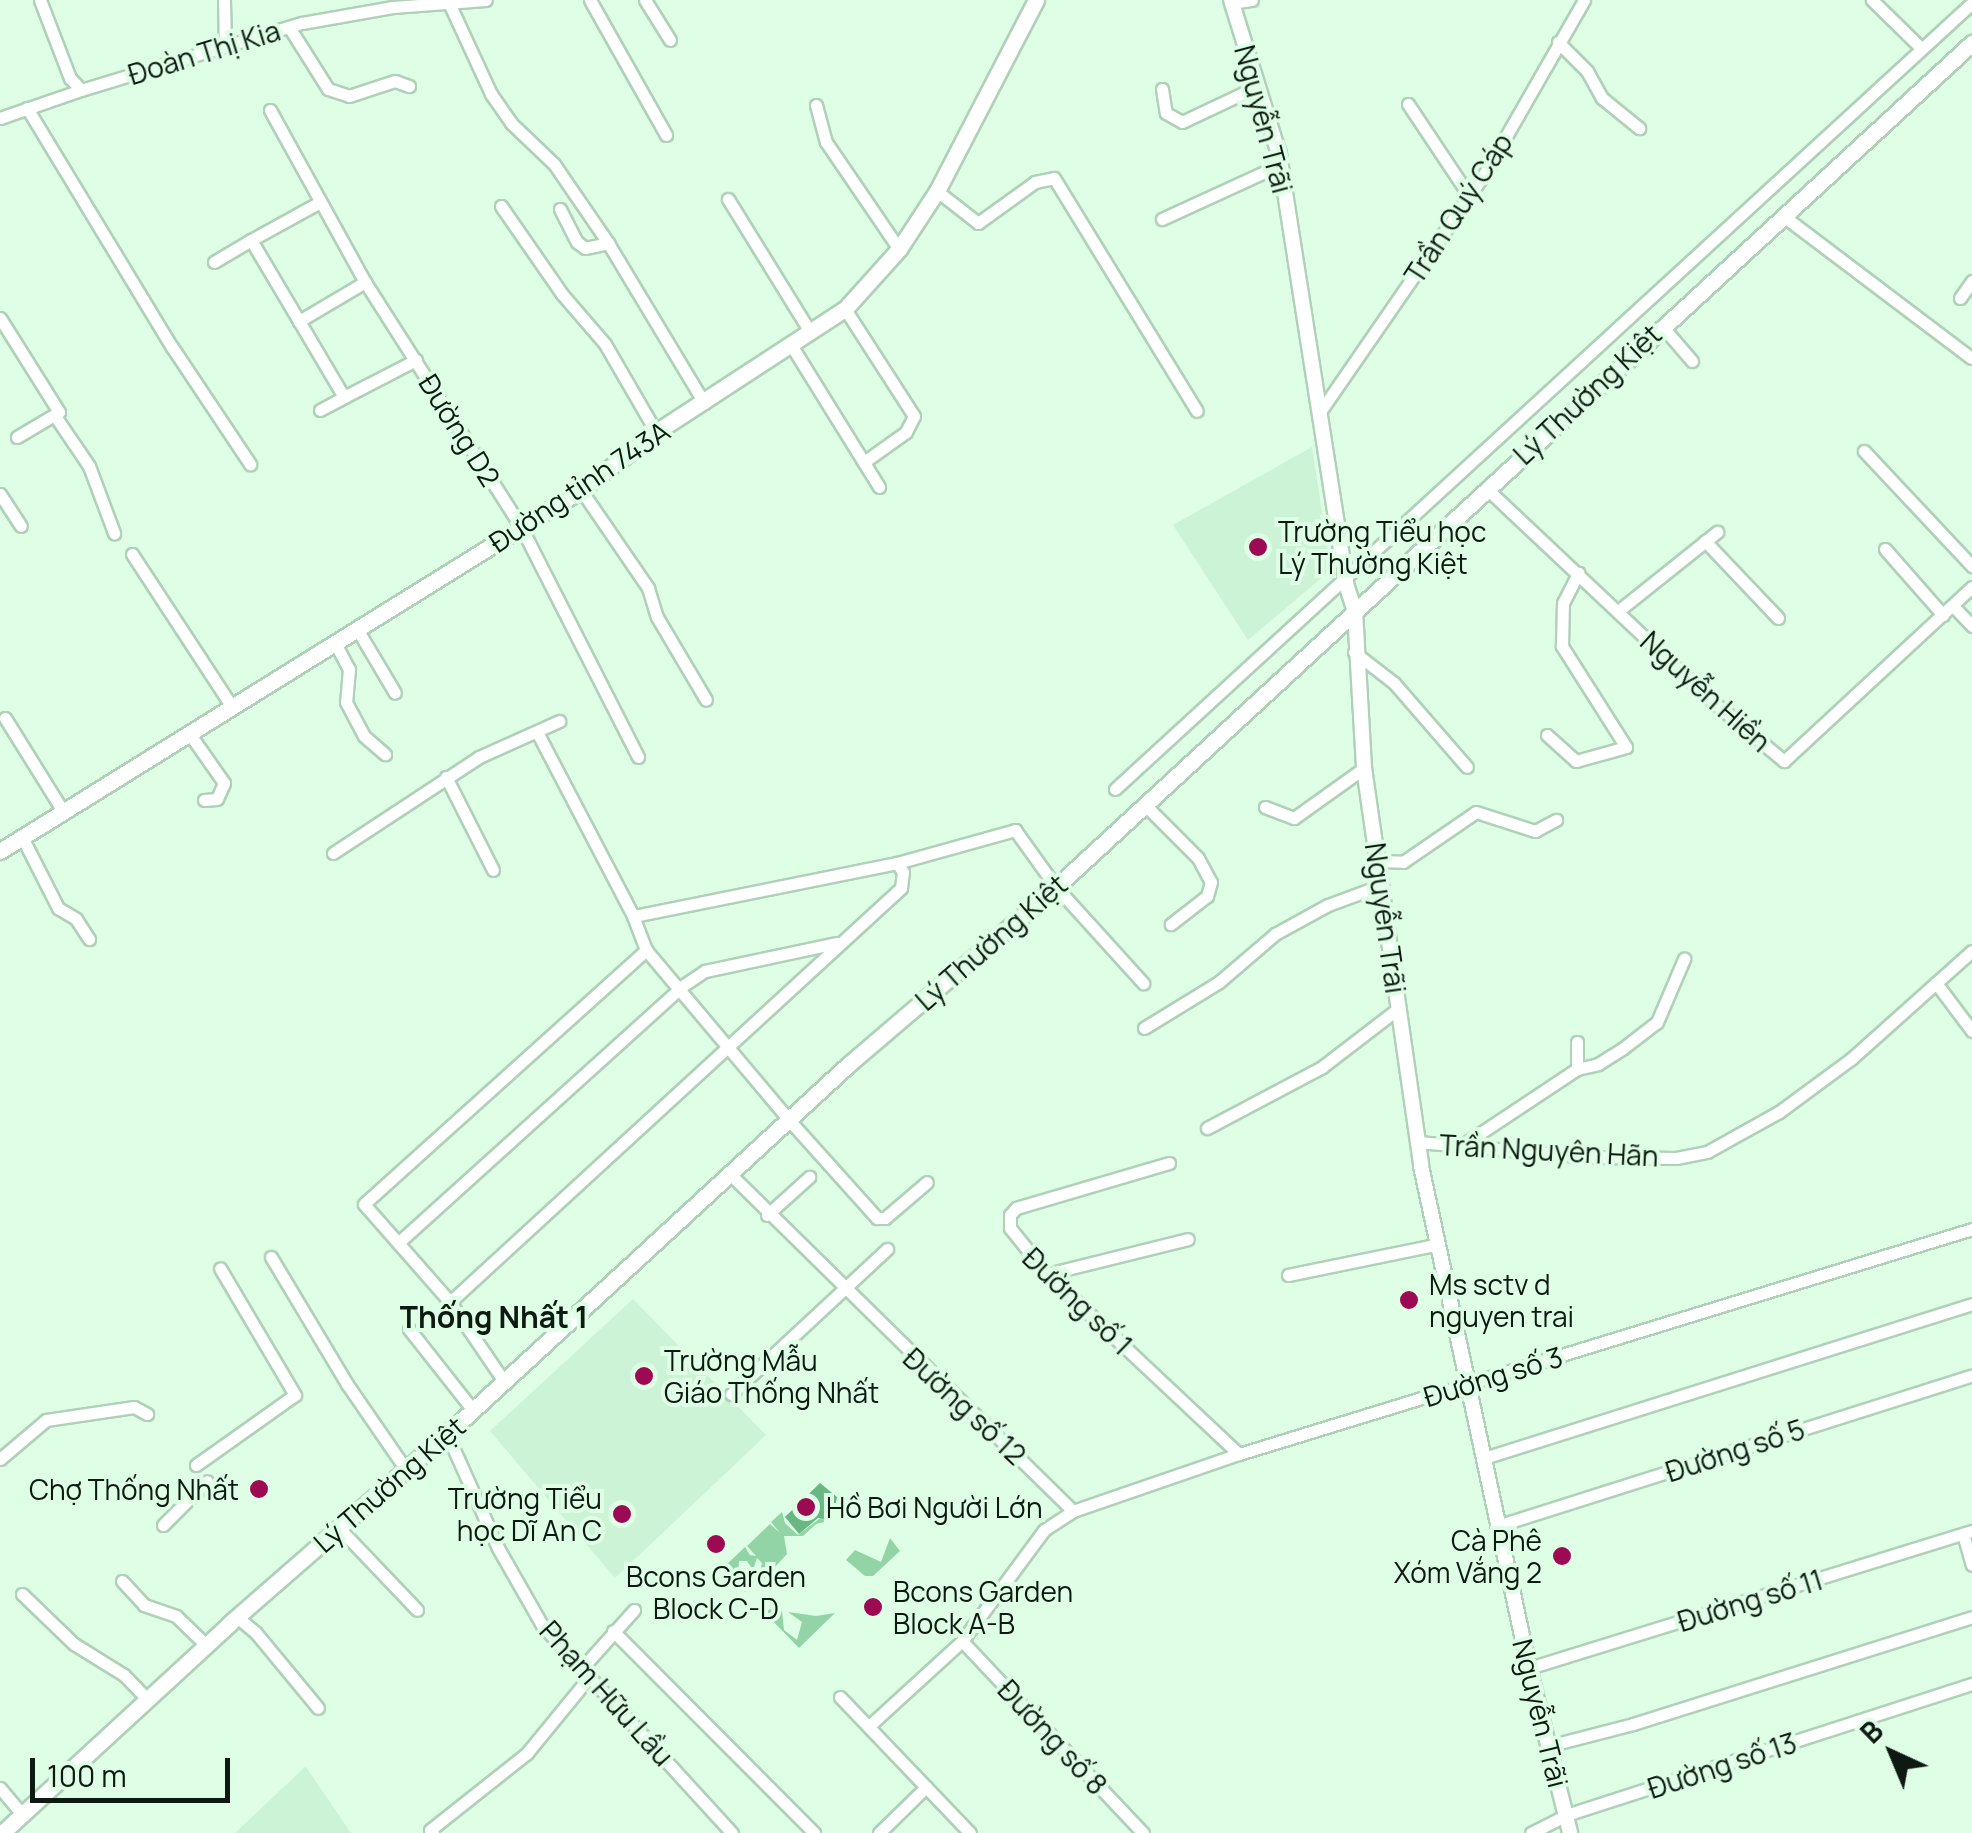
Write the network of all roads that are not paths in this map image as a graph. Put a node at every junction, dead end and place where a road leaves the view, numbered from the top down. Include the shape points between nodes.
1 (40, 0) edge
2 (224, 0) edge
3 (486, 0) edge
4 (590, 0) edge
5 (645, 0) edge
6 (1036, 0) edge
7 (1252, 0) edge
8 (1584, 0) edge
9 (1872, 0) edge
10 (1231, 1) edge
11 (405, 3) edge
12 (449, 3) junction
13 (1972, 4) edge
14 (289, 27) junction
15 (670, 40) dead end
16 (1558, 42) junction
17 (1972, 42) edge
18 (225, 46) junction
19 (1921, 48) junction
20 (410, 86) dead end
21 (1256, 87) junction
22 (1162, 89) dead end
23 (82, 90) junction
24 (1408, 104) dead end
25 (816, 105) dead end
26 (27, 108) junction
27 (270, 110) dead end
28 (0, 118) edge
29 (1639, 128) dead end
30 (666, 134) dead end
31 (1280, 164) junction
32 (937, 191) junction
33 (1470, 197) junction
34 (728, 200) dead end
35 (320, 202) junction
36 (502, 206) dead end
37 (560, 209) dead end
38 (1782, 215) junction
39 (1162, 219) dead end
40 (252, 240) junction
41 (608, 244) junction
42 (900, 249) junction
43 (214, 262) dead end
44 (365, 282) junction
45 (1972, 282) edge
46 (1960, 298) dead end
47 (845, 309) junction
48 (0, 318) edge
49 (298, 321) junction
50 (1662, 326) junction
51 (810, 332) junction
52 (790, 345) junction
53 (1971, 358) edge
54 (416, 360) junction
55 (1692, 361) dead end
56 (344, 398) junction
57 (704, 403) junction
58 (1322, 408) junction
59 (320, 410) dead end
60 (1197, 411) dead end
61 (55, 416) junction
62 (656, 432) junction
63 (17, 437) dead end
64 (1864, 451) dead end
65 (864, 462) junction
66 (250, 464) dead end
67 (879, 487) dead end
68 (1486, 488) junction
69 (580, 490) junction
70 (0, 494) edge
71 (22, 526) dead end
72 (521, 527) junction
73 (1717, 532) dead end
74 (114, 533) dead end
75 (1705, 541) junction
76 (1885, 549) dead end
77 (132, 554) dead end
78 (1972, 566) edge
79 (1578, 574) junction
80 (1345, 576) junction
81 (1972, 587) edge
82 (1948, 610) junction
83 (1354, 611) junction
84 (1618, 612) junction
85 (1778, 618) dead end
86 (1972, 626) edge
87 (356, 629) junction
88 (335, 643) junction
89 (1354, 652) junction
90 (395, 693) dead end
91 (706, 700) dead end
92 (232, 707) junction
93 (4, 718) dead end
94 (558, 721) dead end
95 (537, 732) junction
96 (190, 733) junction
97 (1547, 735) dead end
98 (384, 754) dead end
99 (638, 757) dead end
100 (1467, 767) dead end
101 (1364, 768) junction
102 (446, 777) junction
103 (1115, 789) dead end
104 (204, 800) dead end
105 (1144, 804) junction
106 (1266, 806) dead end
107 (64, 812) junction
108 (1556, 820) dead end
109 (22, 837) junction
110 (0, 851) edge
111 (333, 853) dead end
112 (1379, 861) junction
113 (897, 862) junction
114 (492, 870) dead end
115 (1382, 885) junction
116 (1056, 887) junction
117 (633, 916) junction
118 (1171, 924) dead end
119 (89, 938) dead end
120 (839, 943) junction
121 (646, 950) junction
122 (1972, 951) edge
123 (1684, 959) dead end
124 (1143, 983) dead end
125 (1936, 983) junction
126 (681, 987) junction
127 (1399, 1008) junction
128 (1144, 1028) dead end
129 (1972, 1031) edge
130 (1577, 1042) dead end
131 (725, 1045) junction
132 (1576, 1070) junction
133 (788, 1120) junction
134 (1207, 1128) dead end
135 (1418, 1142) junction
136 (1461, 1146) junction
137 (1169, 1162) dead end
138 (730, 1174) junction
139 (808, 1178) dead end
140 (927, 1182) dead end
141 (767, 1215) junction
142 (1972, 1229) edge
143 (1188, 1239) dead end
144 (398, 1242) junction
145 (1439, 1244) junction
146 (887, 1249) dead end
147 (271, 1257) dead end
148 (220, 1268) dead end
149 (1047, 1274) junction
150 (1288, 1275) dead end
151 (842, 1288) junction
152 (450, 1302) junction
153 (1972, 1304) edge
154 (409, 1330) dead end
155 (1972, 1375) edge
156 (503, 1380) junction
157 (1470, 1382) junction
158 (731, 1394) dead end
159 (473, 1410) junction
160 (146, 1414) dead end
161 (447, 1434) junction
162 (1239, 1454) junction
163 (1484, 1458) junction
164 (0, 1460) edge
165 (196, 1466) dead end
166 (406, 1470) junction
167 (207, 1482) dead end
168 (1073, 1511) junction
169 (162, 1525) dead end
170 (1498, 1526) junction
171 (339, 1528) junction
172 (1968, 1533) edge
173 (1972, 1564) edge
174 (122, 1581) dead end
175 (22, 1594) dead end
176 (418, 1610) dead end
177 (634, 1610) dead end
178 (237, 1617) junction
179 (1972, 1617) edge
180 (613, 1630) junction
181 (962, 1641) junction
182 (206, 1645) junction
183 (1529, 1668) junction
184 (586, 1672) junction
185 (1972, 1684) edge
186 (840, 1697) dead end
187 (147, 1699) junction
188 (318, 1708) dead end
189 (868, 1726) junction
190 (1548, 1746) junction
191 (926, 1787) junction
192 (0, 1788) edge
193 (22, 1814) junction
194 (1566, 1815) junction
195 (728, 1828) edge
196 (2, 1833) edge
197 (434, 1833) edge
198 (713, 1833) edge
199 (814, 1833) edge
200 (879, 1833) edge
201 (970, 1833) edge
202 (1143, 1833) edge
203 (1531, 1833) edge
204 (1570, 1833) edge

1 - 23 street via 70,78
2 - 18 street
3 - 12 street, Đoàn Thị Kia
4 - 30 street
5 - 15 street
6 - 32 main road, Đường tỉnh 743A
7 - 10 street
8 - 16 street, Trần Quý Cáp
9 - 19 street
10 - 21 street, Nguyễn Trãi
11 - 12 street, Đoàn Thị Kia
11 - 14 street, Đoàn Thị Kia
12 - 41 street via 491,94 554,164
13 - 19 street
14 - 18 street, Đoàn Thị Kia
14 - 20 street via 328,88 349,96 395,81
16 - 29 street via 1602,98
16 - 33 street, Trần Quý Cáp
17 - 38 main road, Lý Thường Kiệt
18 - 23 street, Đoàn Thị Kia
19 - 80 street
21 - 22 street via 1182,122 1166,112
21 - 31 street, Nguyễn Trãi
23 - 26 street, Đoàn Thị Kia
24 - 33 street
25 - 42 street via 826,142
26 - 28 street, Đoàn Thị Kia
26 - 66 street
27 - 35 street, Đường D2
31 - 39 street
31 - 58 street, Nguyễn Trãi
32 - 42 main road, Đường tỉnh 743A
32 - 60 street via 978,223 1036,182 1054,178
33 - 58 street, Trần Quý Cáp
34 - 51 street
35 - 40 street
35 - 44 street, Đường D2
36 - 62 street via 604,344
37 - 41 street via 576,242 585,248
38 - 50 main road, Lý Thường Kiệt
38 - 53 street
40 - 43 street
40 - 49 street
41 - 57 street
42 - 47 main road, Đường tỉnh 743A
44 - 49 street
44 - 54 street, Đường D2
45 - 46 street
47 - 51 main road, Đường tỉnh 743A
47 - 65 street via 914,416 906,432
48 - 61 street via 59,412
49 - 56 street
50 - 55 street
50 - 68 main road, Lý Thường Kiệt
51 - 52 main road, Đường tỉnh 743A
52 - 57 main road, Đường tỉnh 743A
52 - 65 street
54 - 56 street
54 - 72 street, Đường D2
56 - 59 street
57 - 62 main road, Đường tỉnh 743A
58 - 80 street, Nguyễn Trãi
61 - 63 street
61 - 74 street via 89,466
62 - 69 main road, Đường tỉnh 743A
64 - 78 street
65 - 67 street
68 - 79 street, Nguyễn Hiền
68 - 83 main road, Lý Thường Kiệt
69 - 72 main road, Đường tỉnh 743A
69 - 91 street via 648,588 656,617
70 - 71 street
72 - 87 main road, Đường tỉnh 743A
72 - 99 street, Đường D2
73 - 75 street
75 - 84 street
75 - 85 street
76 - 82 street
77 - 92 street
79 - 84 street, Nguyễn Hiền
79 - 97 street via 1563,603 1562,646 1626,747 1576,761
80 - 83 street, Nguyễn Trãi
80 - 103 street
81 - 82 street, Nguyễn Hiền
82 - 84 street, Nguyễn Hiền via 1784,761
82 - 86 street
83 - 89 street, Nguyễn Trãi
83 - 105 main road, Lý Thường Kiệt
87 - 88 main road, Đường tỉnh 743A
87 - 90 street
88 - 92 main road, Đường tỉnh 743A
88 - 98 street via 349,669 344,697 364,736
89 - 100 street via 1394,683
89 - 101 street, Nguyễn Trãi
92 - 96 main road, Đường tỉnh 743A
93 - 107 street
94 - 95 street
95 - 102 street
95 - 117 street
96 - 104 street via 224,783 217,799
96 - 107 main road, Đường tỉnh 743A
101 - 106 street via 1294,818
101 - 112 street, Nguyễn Trãi
102 - 111 street
102 - 114 street
105 - 116 main road, Lý Thường Kiệt
105 - 118 street via 1198,858 1212,882 1208,896
107 - 109 main road, Đường tỉnh 743A
108 - 112 street via 1535,832 1476,812 1403,862
109 - 110 main road, Đường tỉnh 743A
109 - 119 street via 58,908 74,916
112 - 115 street, Nguyễn Trãi
113 - 116 street via 1015,830
113 - 117 street
113 - 120 street via 901,888
115 - 127 street, Nguyễn Trãi
115 - 128 street via 1275,934 1219,982
116 - 124 street
116 - 133 main road, Lý Thường Kiệt
117 - 121 street
120 - 126 street via 704,971
120 - 131 street
121 - 126 street
121 - 144 street via 364,1204
122 - 125 street, Trần Nguyên Hãn
123 - 132 street via 1657,1022 1598,1064
125 - 129 street
125 - 136 street, Trần Nguyên Hãn via 1851,1059 1779,1112 1707,1152 1591,1157
126 - 131 street
126 - 144 street
127 - 134 street via 1322,1067
127 - 135 street, Nguyễn Trãi
130 - 132 street
131 - 133 street
131 - 152 street
132 - 136 street
133 - 138 main road, Lý Thường Kiệt
133 - 140 street via 877,1218
135 - 136 street, Trần Nguyên Hãn
135 - 145 street, Nguyễn Trãi
137 - 149 street, Đường số 1 via 1012,1211 1014,1239
138 - 141 street, Đường số 12
138 - 156 main road, Lý Thường Kiệt
139 - 141 street
141 - 151 street, Đường số 12
142 - 157 street, Đường số 3
143 - 149 street
144 - 152 street
145 - 150 street
145 - 157 street, Nguyễn Trãi
146 - 151 street
147 - 166 street
148 - 165 street via 295,1395
149 - 162 street, Đường số 1
151 - 158 street
151 - 168 street, Đường số 12
152 - 156 street
153 - 163 street
154 - 159 street
155 - 170 street, Đường số 5
156 - 159 main road, Lý Thường Kiệt
157 - 162 street, Đường số 3
157 - 163 street, Nguyễn Trãi
159 - 161 main road, Lý Thường Kiệt
160 - 164 street via 134,1406 46,1420
161 - 166 main road, Lý Thường Kiệt
161 - 184 street, Phạm Hữu Lầu via 525,1597
162 - 168 street, Đường số 3
163 - 170 street, Nguyễn Trãi
166 - 171 main road, Lý Thường Kiệt
167 - 169 street
168 - 181 street via 1044,1530
170 - 183 street, Nguyễn Trãi
171 - 176 street
171 - 178 main road, Lý Thường Kiệt
172 - 173 street
172 - 183 street, Đường số 11
174 - 182 street via 144,1605 176,1616
175 - 187 street
177 - 180 street
178 - 182 main road, Lý Thường Kiệt
178 - 188 street
179 - 190 street
180 - 184 street
180 - 199 street
181 - 189 street
181 - 202 street, Đường số 8
182 - 187 main road, Lý Thường Kiệt
183 - 190 street, Nguyễn Trãi
184 - 195 street, Phạm Hữu Lầu
184 - 197 street via 526,1753
185 - 194 street, Đường số 13
186 - 189 street
187 - 193 main road, Lý Thường Kiệt
189 - 191 street
190 - 194 street, Nguyễn Trãi
191 - 200 street
191 - 201 street
192 - 193 street
193 - 196 main road, Lý Thường Kiệt
194 - 203 street, Đường số 13
194 - 204 street, Nguyễn Trãi
195 - 198 street

